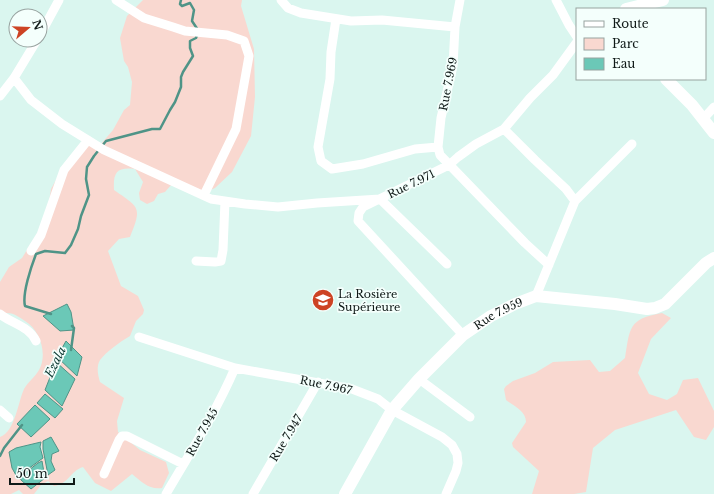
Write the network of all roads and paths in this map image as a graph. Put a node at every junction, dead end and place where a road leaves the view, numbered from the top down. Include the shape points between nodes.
1 (59, 0) edge
2 (116, 0) edge
3 (281, 0) edge
4 (460, 0) edge
5 (556, 0) edge
6 (663, 0) edge
7 (629, 5) edge
8 (336, 19) junction
9 (48, 20) edge
10 (455, 27) junction
11 (576, 36) edge
12 (576, 43) edge
13 (32, 48) edge
14 (14, 78) junction
15 (667, 80) edge
16 (0, 96) edge
17 (714, 107) edge
18 (703, 119) junction
19 (504, 129) junction
20 (714, 133) edge
21 (88, 140) junction
22 (632, 144) dead end
23 (438, 147) junction
24 (449, 165) junction
25 (204, 195) junction
26 (380, 199) junction
27 (225, 201) junction
28 (575, 201) junction
29 (31, 251) dead end
30 (714, 258) edge
31 (196, 261) dead end
32 (446, 264) dead end
33 (549, 265) junction
34 (536, 296) junction
35 (0, 314) edge
36 (464, 335) junction
37 (138, 338) dead end
38 (36, 341) dead end
39 (235, 368) junction
40 (419, 379) junction
41 (318, 382) junction
42 (0, 410) edge
43 (392, 410) junction
44 (470, 417) dead end
45 (9, 418) dead end
46 (184, 464) junction
47 (104, 474) dead end
48 (166, 494) edge
49 (253, 494) edge
50 (345, 494) edge
51 (446, 494) edge

1 - 9 street
2 - 25 street via 144,18 185,31 227,35 244,41 249,56 236,129
3 - 8 street via 288,8 301,13
4 - 10 street, Rue 7.969
5 - 11 street
6 - 7 street
8 - 10 street via 382,20
8 - 23 street via 330,79 318,147 321,161 332,169 364,164 415,149
10 - 23 street, Rue 7.969 via 453,66
12 - 19 street, Rue 7.971 via 553,75
13 - 14 street
14 - 16 street
14 - 21 street via 32,100 62,124
15 - 18 street
17 - 18 street
18 - 20 street
19 - 24 street, Rue 7.971 via 476,144
19 - 28 street via 566,189
21 - 25 street
21 - 29 street via 64,170 40,235
22 - 28 street
23 - 24 street via 440,155
24 - 26 street, Rue 7.971
24 - 33 street
25 - 27 street
26 - 27 street via 278,207
26 - 32 street
26 - 36 street, Rue 7.971 via 363,207 358,221
27 - 31 street via 224,250 221,260
28 - 33 street
30 - 34 street, Rue 7.959 via 665,304 647,310
33 - 34 street
34 - 36 street, Rue 7.959 via 491,316
35 - 38 street via 34,335
36 - 40 street, Rue 7.959
37 - 39 street, Rue 7.967
39 - 41 street, Rue 7.967
39 - 46 street, Rue 7.945
40 - 43 street, Rue 7.959
40 - 44 street
41 - 43 street, Rue 7.967 via 362,392 378,399
41 - 49 street, Rue 7.947
42 - 45 street
43 - 50 street, Rue 7.959
43 - 51 street, Rue 7.967 via 452,445 458,463
46 - 47 street via 127,436 122,436
46 - 48 street, Rue 7.945

